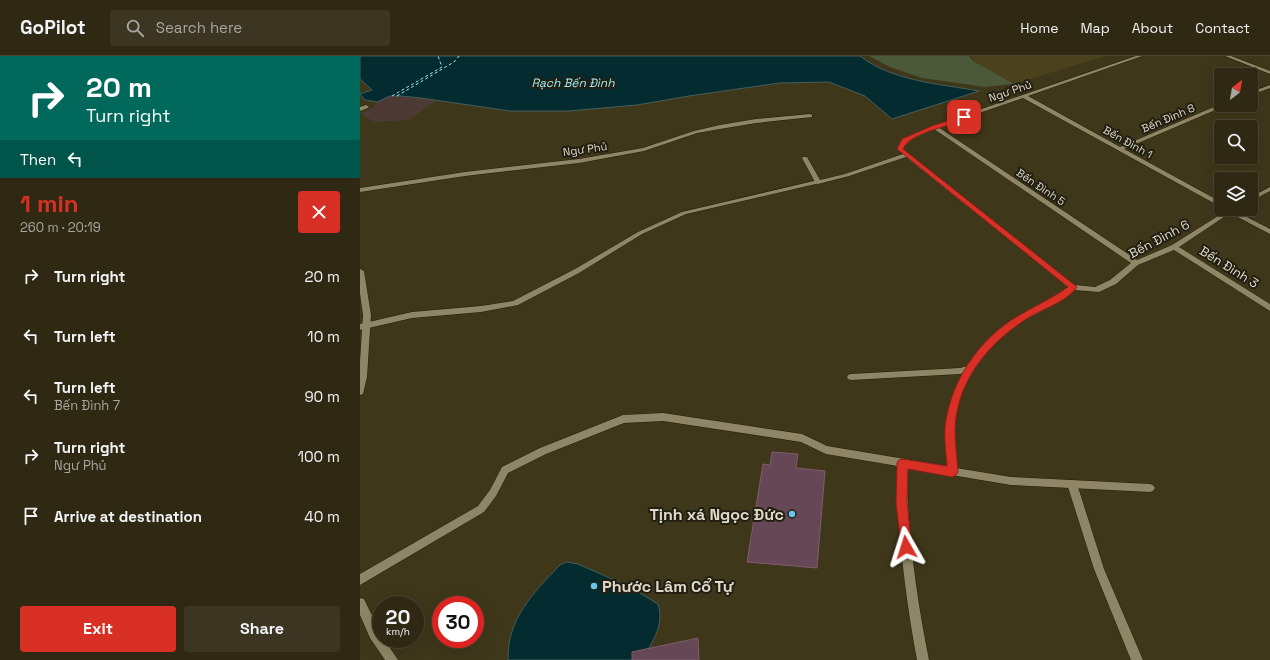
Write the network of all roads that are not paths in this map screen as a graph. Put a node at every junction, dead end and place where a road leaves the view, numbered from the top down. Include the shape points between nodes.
1 (1140, 56) edge
2 (1222, 56) edge
3 (1227, 56) edge
4 (1239, 61) junction
5 (1270, 73) edge
6 (1270, 86) edge
7 (1258, 91) edge
8 (1024, 97) junction
9 (366, 107) dead end
10 (360, 109) edge
11 (1214, 109) edge
12 (810, 116) dead end
13 (934, 127) junction
14 (1120, 149) junction
15 (906, 155) junction
16 (805, 158) dead end
17 (818, 182) junction
18 (1270, 189) edge
19 (360, 190) edge
20 (1258, 195) edge
21 (1214, 201) edge
22 (1221, 216) edge
23 (1241, 216) edge
24 (1270, 232) edge
25 (1174, 247) junction
26 (1136, 263) junction
27 (360, 271) edge
28 (1073, 287) junction
29 (1270, 308) edge
30 (363, 326) edge
31 (970, 368) junction
32 (851, 377) dead end
33 (360, 392) edge
34 (902, 463) junction
35 (952, 472) junction
36 (1072, 484) junction
37 (1150, 488) dead end
38 (360, 580) edge
39 (360, 603) edge
40 (392, 660) edge
41 (923, 660) edge
42 (1137, 660) edge

1 - 8 street, Ngư Phủ
2 - 4 street
3 - 4 street
4 - 5 street
6 - 7 street
8 - 13 street, Ngư Phủ
8 - 14 street, Bến Đình 1
9 - 10 street
11 - 14 street, Bến Đình 8
12 - 19 street, Ngư Phủ via 720,127 644,149 579,161 465,174
13 - 15 street, Ngư Phủ via 904,141 900,149
13 - 26 street, Bến Đình 5
14 - 21 street, Bến Đình 1
15 - 17 street
15 - 28 street
16 - 17 street
17 - 30 street via 684,213 640,233 577,271 516,303 412,315
18 - 20 street
22 - 25 street, Bến Đình 6
23 - 24 street
25 - 26 street, Bến Đình 6
25 - 29 street, Bến Đình 3
26 - 28 street, Bến Đình 6 via 1113,282 1096,290
27 - 30 street via 367,316
28 - 31 street via 1006,329 981,353
30 - 33 street via 363,377
31 - 32 street via 960,371
31 - 35 street via 956,396 950,428
34 - 35 street
34 - 38 street via 826,450 802,438 663,417 623,419 543,451 505,470 481,509
34 - 41 street via 902,503 912,606
35 - 36 street via 1011,482
36 - 37 street
36 - 42 street via 1099,570
39 - 40 street via 374,634

